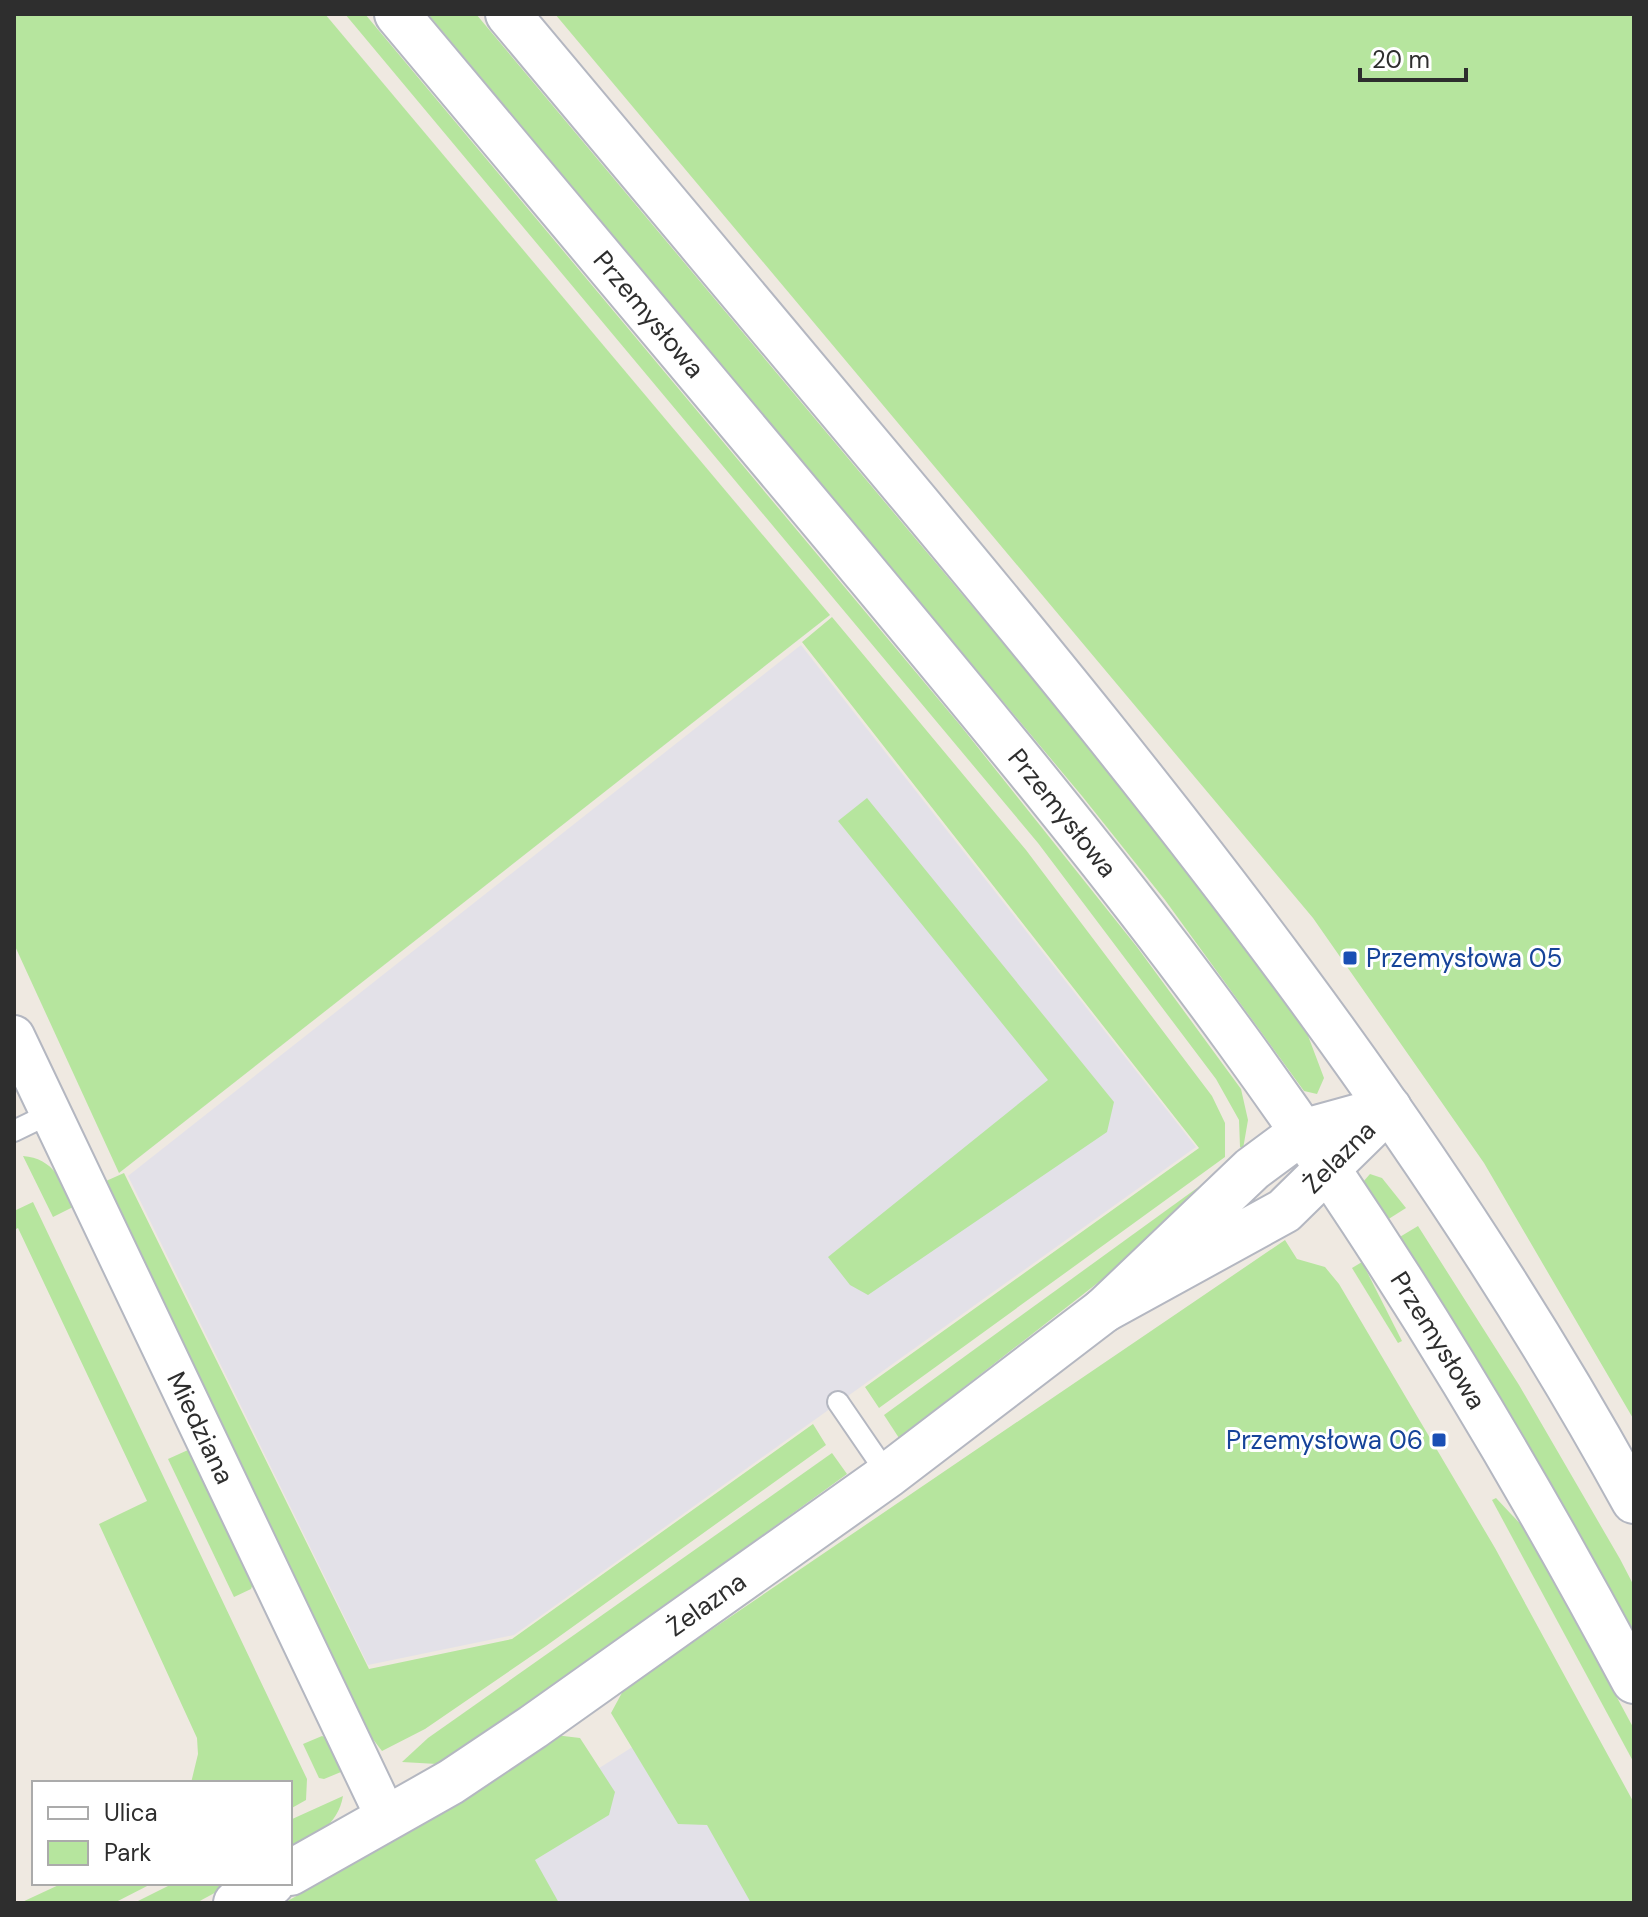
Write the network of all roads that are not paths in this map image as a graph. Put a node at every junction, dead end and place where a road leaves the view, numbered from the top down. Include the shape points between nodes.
1 (397, 14) edge
2 (508, 14) edge
3 (14, 1036) edge
4 (1389, 1108) junction
5 (51, 1113) junction
6 (14, 1131) edge
7 (1302, 1132) junction
8 (1327, 1169) junction
9 (1104, 1310) junction
10 (838, 1402) dead end
11 (888, 1475) junction
12 (1634, 1501) edge
13 (1634, 1681) edge
14 (387, 1819) junction
15 (292, 1872) edge
16 (268, 1885) edge
17 (236, 1903) edge

1 - 7 main road, Przemysłowa via 1069,818
2 - 4 main road via 1089,709 1219,874
3 - 5 street, Miedziana
4 - 7 main road, Żelazna
4 - 8 main road, Żelazna
4 - 12 main road via 1514,1300
5 - 6 lane
5 - 14 street, Miedziana
7 - 8 main road, Przemysłowa
7 - 9 main road, Żelazna via 1252,1169
8 - 9 main road, Żelazna via 1284,1211
8 - 13 main road, Przemysłowa via 1448,1354
9 - 11 main road, Żelazna
10 - 11 lane
11 - 14 main road, Żelazna via 533,1727
14 - 15 main road, Żelazna
16 - 17 main road

